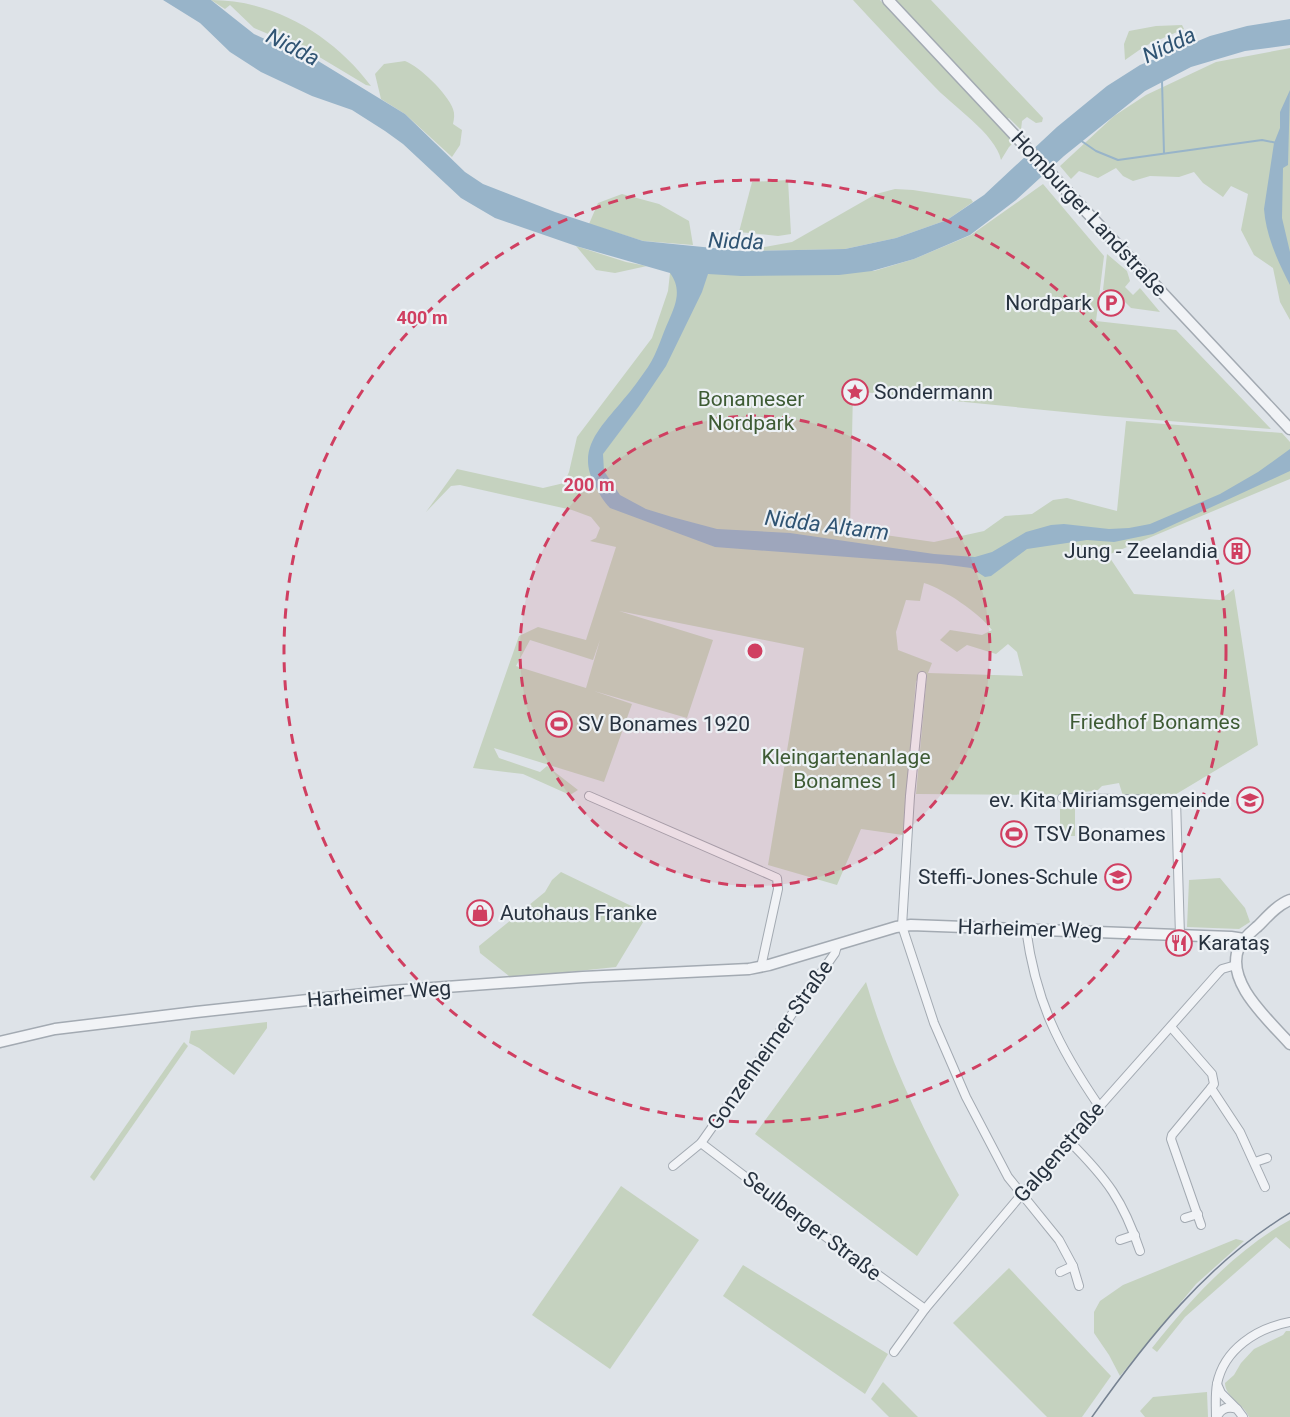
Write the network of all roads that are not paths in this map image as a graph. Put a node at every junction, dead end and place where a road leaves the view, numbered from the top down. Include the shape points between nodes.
1 (888, 0) edge
2 (1290, 429) edge
3 (922, 676) dead end
4 (589, 796) dead end
5 (1062, 798) dead end
6 (1290, 900) edge
7 (902, 926) junction
8 (1026, 929) junction
9 (1180, 936) junction
10 (1244, 939) junction
11 (837, 946) junction
12 (1236, 965) junction
13 (761, 967) junction
14 (1171, 1027) junction
15 (0, 1042) edge
16 (1290, 1044) edge
17 (1211, 1089) junction
18 (1099, 1107) junction
19 (1069, 1142) junction
20 (700, 1143) junction
21 (1268, 1158) dead end
22 (1255, 1162) junction
23 (673, 1166) dead end
24 (1265, 1187) dead end
25 (1022, 1194) junction
26 (1198, 1214) junction
27 (1185, 1218) dead end
28 (1201, 1226) dead end
29 (1135, 1235) junction
30 (1120, 1240) dead end
31 (1140, 1251) dead end
32 (1072, 1266) junction
33 (1060, 1272) dead end
34 (1079, 1286) dead end
35 (925, 1309) junction
36 (1290, 1322) edge
37 (894, 1352) dead end
38 (1217, 1384) junction
39 (1237, 1409) junction
40 (1216, 1417) edge
41 (1243, 1417) edge

1 - 2 street, Homburger Landstraße
3 - 7 street
4 - 13 street via 777,878
5 - 9 street via 1176,800
6 - 10 street
7 - 8 street, Harheimer Weg
7 - 11 street, Harheimer Weg
7 - 25 street via 950,1062 995,1155
8 - 9 street, Harheimer Weg
8 - 18 street via 1044,1008 1075,1071
9 - 10 street, Harheimer Weg
10 - 12 street
11 - 13 street, Harheimer Weg
11 - 20 street, Gonzenheimer Straße
12 - 14 street, Galgenstraße via 1222,969
12 - 16 street via 1246,993
13 - 15 street, Harheimer Weg via 392,992 55,1029
14 - 17 street via 1212,1074
14 - 18 street, Galgenstraße
17 - 22 street via 1231,1116
17 - 26 street via 1171,1139
18 - 19 street, Galgenstraße
19 - 25 street, Galgenstraße
19 - 29 street via 1108,1183
20 - 23 street, Gonzenheimer Straße
20 - 35 street, Seulberger Straße
21 - 22 street
22 - 24 street
25 - 32 street via 1052,1228
25 - 35 street, Galgenstraße
26 - 27 street
26 - 28 street
29 - 30 street
29 - 31 street
32 - 33 street
32 - 34 street
35 - 37 street, Galgenstraße
36 - 38 street via 1260,1331 1243,1342 1229,1358
38 - 39 street
38 - 40 street
39 - 40 street via 1227,1408
39 - 41 street

